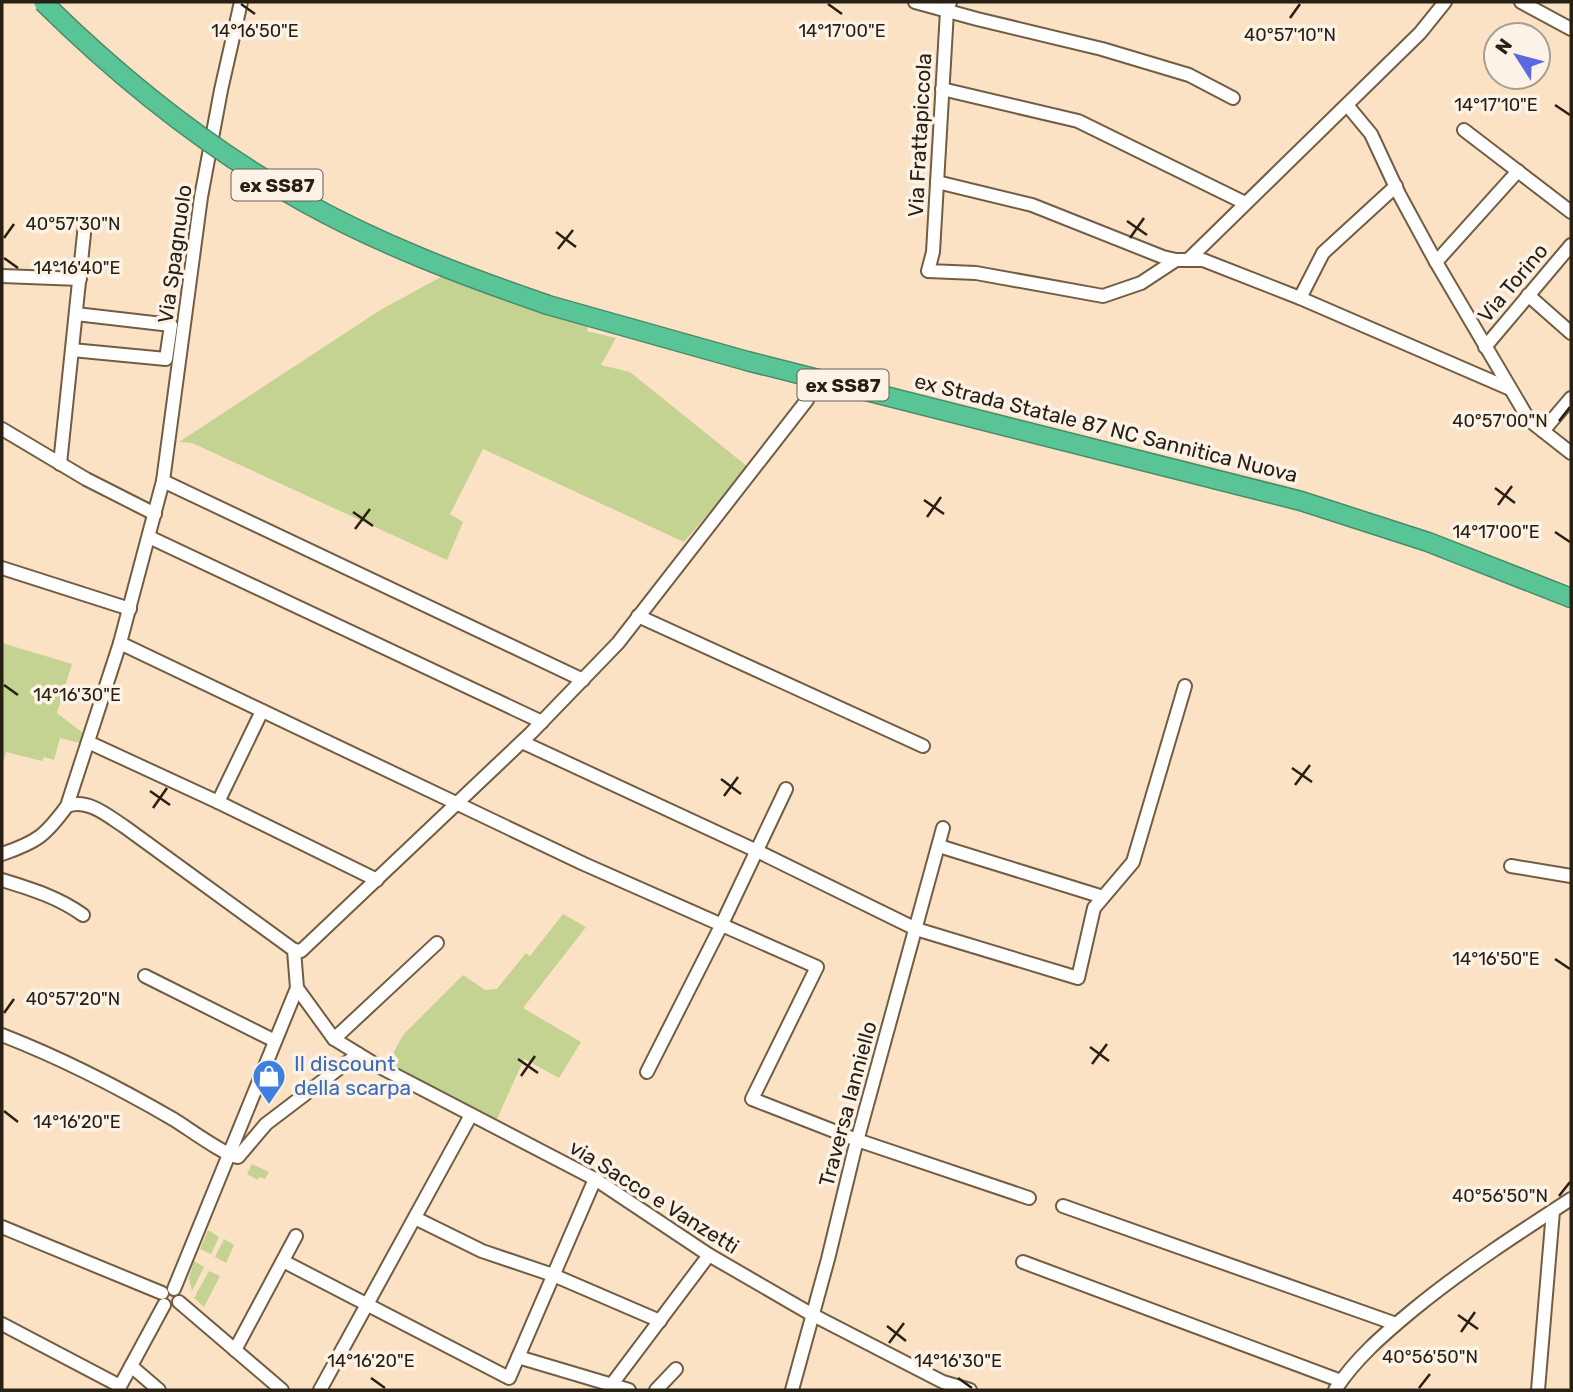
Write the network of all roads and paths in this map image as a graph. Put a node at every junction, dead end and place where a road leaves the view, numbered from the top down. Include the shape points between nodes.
1 (43, 2) edge
2 (241, 2) edge
3 (915, 2) edge
4 (1445, 2) edge
5 (1521, 2) edge
6 (948, 6) edge
7 (1571, 29) edge
8 (942, 89) junction
9 (1233, 98) dead end
10 (1347, 105) junction
11 (1464, 130) dead end
12 (1518, 172) junction
13 (937, 182) junction
14 (1396, 186) junction
15 (1245, 203) junction
16 (1571, 212) edge
17 (86, 224) dead end
18 (1571, 244) edge
19 (1182, 260) junction
20 (1436, 262) junction
21 (2, 276) edge
22 (80, 279) junction
23 (1528, 295) junction
24 (1300, 298) junction
25 (76, 314) junction
26 (1571, 333) edge
27 (1485, 347) junction
28 (72, 350) junction
29 (1509, 388) junction
30 (1571, 398) edge
31 (807, 400) dead end
32 (2, 429) edge
33 (1543, 431) junction
34 (1571, 453) edge
35 (60, 464) junction
36 (163, 481) junction
37 (155, 513) junction
38 (149, 537) junction
39 (2, 568) edge
40 (1571, 598) edge
41 (130, 609) junction
42 (638, 616) junction
43 (120, 643) junction
44 (583, 680) junction
45 (1185, 686) dead end
46 (262, 711) junction
47 (542, 722) junction
48 (88, 742) junction
49 (522, 742) junction
50 (923, 746) dead end
51 (786, 789) dead end
52 (218, 802) junction
53 (458, 804) junction
54 (67, 806) junction
55 (943, 828) dead end
56 (939, 846) junction
57 (757, 851) junction
58 (3, 853) edge
59 (1511, 866) dead end
60 (1571, 876) edge
61 (2, 880) edge
62 (377, 880) junction
63 (1103, 897) junction
64 (83, 915) dead end
65 (721, 926) junction
66 (916, 929) junction
67 (437, 943) dead end
68 (293, 950) junction
69 (145, 976) dead end
70 (297, 988) junction
71 (2, 1035) edge
72 (334, 1039) junction
73 (275, 1041) junction
74 (358, 1054) junction
75 (648, 1072) dead end
76 (471, 1115) junction
77 (242, 1122) junction
78 (260, 1131) junction
79 (857, 1140) junction
80 (228, 1155) junction
81 (595, 1179) junction
82 (1029, 1198) dead end
83 (1571, 1199) edge
84 (1063, 1206) dead end
85 (1553, 1211) junction
86 (415, 1218) junction
87 (2, 1227) edge
88 (296, 1236) dead end
89 (709, 1255) junction
90 (283, 1261) junction
91 (1023, 1262) dead end
92 (553, 1276) junction
93 (166, 1296) junction
94 (368, 1304) junction
95 (811, 1314) junction
96 (660, 1321) junction
97 (2, 1324) edge
98 (1395, 1324) junction
99 (235, 1350) junction
100 (518, 1357) junction
101 (131, 1366) junction
102 (676, 1369) dead end
103 (612, 1384) junction
104 (1338, 1386) edge
105 (119, 1388) edge
106 (159, 1390) edge
107 (282, 1390) edge
108 (320, 1390) edge
109 (629, 1390) edge
110 (656, 1390) edge
111 (792, 1390) edge
112 (970, 1390) edge
113 (1538, 1390) edge

1 - 40 highway, ex Strada Statale 87 NC Sannitica Nuova / ex SS87, bridge via 122,76 231,156 303,201 383,242 466,276 548,305 747,361 1301,501 1428,542
2 - 36 street, Via Spagnuolo via 201,197
3 - 6 street
4 - 10 street
5 - 7 street
6 - 8 street, Via Frattapiccola
6 - 9 street via 1189,75
8 - 13 street, Via Frattapiccola
8 - 15 street via 1078,121
10 - 14 street via 1371,134
10 - 15 street
11 - 12 street
12 - 16 street
12 - 20 street
13 - 19 street via 1032,205
13 - 19 street, Via Frattapiccola via 928,271 976,273 1103,296 1141,283
14 - 20 street
14 - 24 street via 1323,253
15 - 19 street
17 - 22 street
18 - 23 street, Via Torino
19 - 24 street via 1203,260
20 - 27 street
21 - 22 street
22 - 25 street
23 - 26 street
23 - 27 street, Via Torino
24 - 29 street
25 - 28 street
25 - 28 street via 171,325 166,359
27 - 29 street
28 - 35 street
29 - 33 street via 1529,419
30 - 33 street
31 - 42 street
32 - 35 street
33 - 34 street
35 - 37 street
36 - 37 street, Via Spagnuolo
36 - 44 street
37 - 38 street, Via Spagnuolo
38 - 41 street, Via Spagnuolo
38 - 47 street
39 - 41 street
41 - 43 street, Via Spagnuolo
42 - 44 street
42 - 50 street
43 - 46 street
43 - 48 street, Via Spagnuolo
44 - 47 street
45 - 63 street via 1133,862
46 - 52 street
46 - 53 street
47 - 49 street
48 - 52 street
48 - 54 street, Via Spagnuolo
49 - 53 street
49 - 57 street
51 - 57 street
52 - 62 street
53 - 62 street
53 - 65 street
54 - 58 street, Via Spagnuolo via 36,841
54 - 68 street via 89,805 125,827
55 - 56 street, Traversa Ianniello
56 - 63 street
56 - 66 street, Traversa Ianniello
57 - 65 street
57 - 66 street
59 - 60 street
61 - 64 street via 46,893
62 - 68 street via 301,951
63 - 66 street via 1094,908 1078,978
65 - 75 street
65 - 79 street via 817,967 752,1099
66 - 79 street, Traversa Ianniello
67 - 72 street
68 - 70 street, via Sacco e Vanzetti
69 - 73 street
70 - 72 street, via Sacco e Vanzetti
70 - 73 street
71 - 80 street via 49,1054 170,1117
72 - 74 street, via Sacco e Vanzetti
73 - 77 street
74 - 76 street, via Sacco e Vanzetti
74 - 78 street
76 - 81 street, via Sacco e Vanzetti
76 - 86 street
77 - 78 street
77 - 80 street
78 - 80 street via 238,1157
79 - 82 street
79 - 95 street, Traversa Ianniello
80 - 93 street
81 - 89 street, via Sacco e Vanzetti
81 - 92 street
83 - 85 street
84 - 98 street
85 - 98 street via 1457,1274
85 - 113 street
86 - 92 street via 482,1251
86 - 94 street
87 - 93 street
88 - 90 street
89 - 95 street, via Sacco e Vanzetti
89 - 96 street
90 - 94 street
90 - 99 street
91 - 104 street
92 - 96 street
92 - 100 street
93 - 99 street via 171,1308 179,1302
93 - 101 street
94 - 100 street via 509,1378
94 - 108 street
95 - 111 street, Traversa Ianniello
95 - 112 street, via Sacco e Vanzetti via 943,1382
96 - 103 street
97 - 105 street
98 - 104 street via 1347,1371
99 - 107 street
100 - 103 street
101 - 105 street
101 - 106 street
102 - 110 street
103 - 109 street

